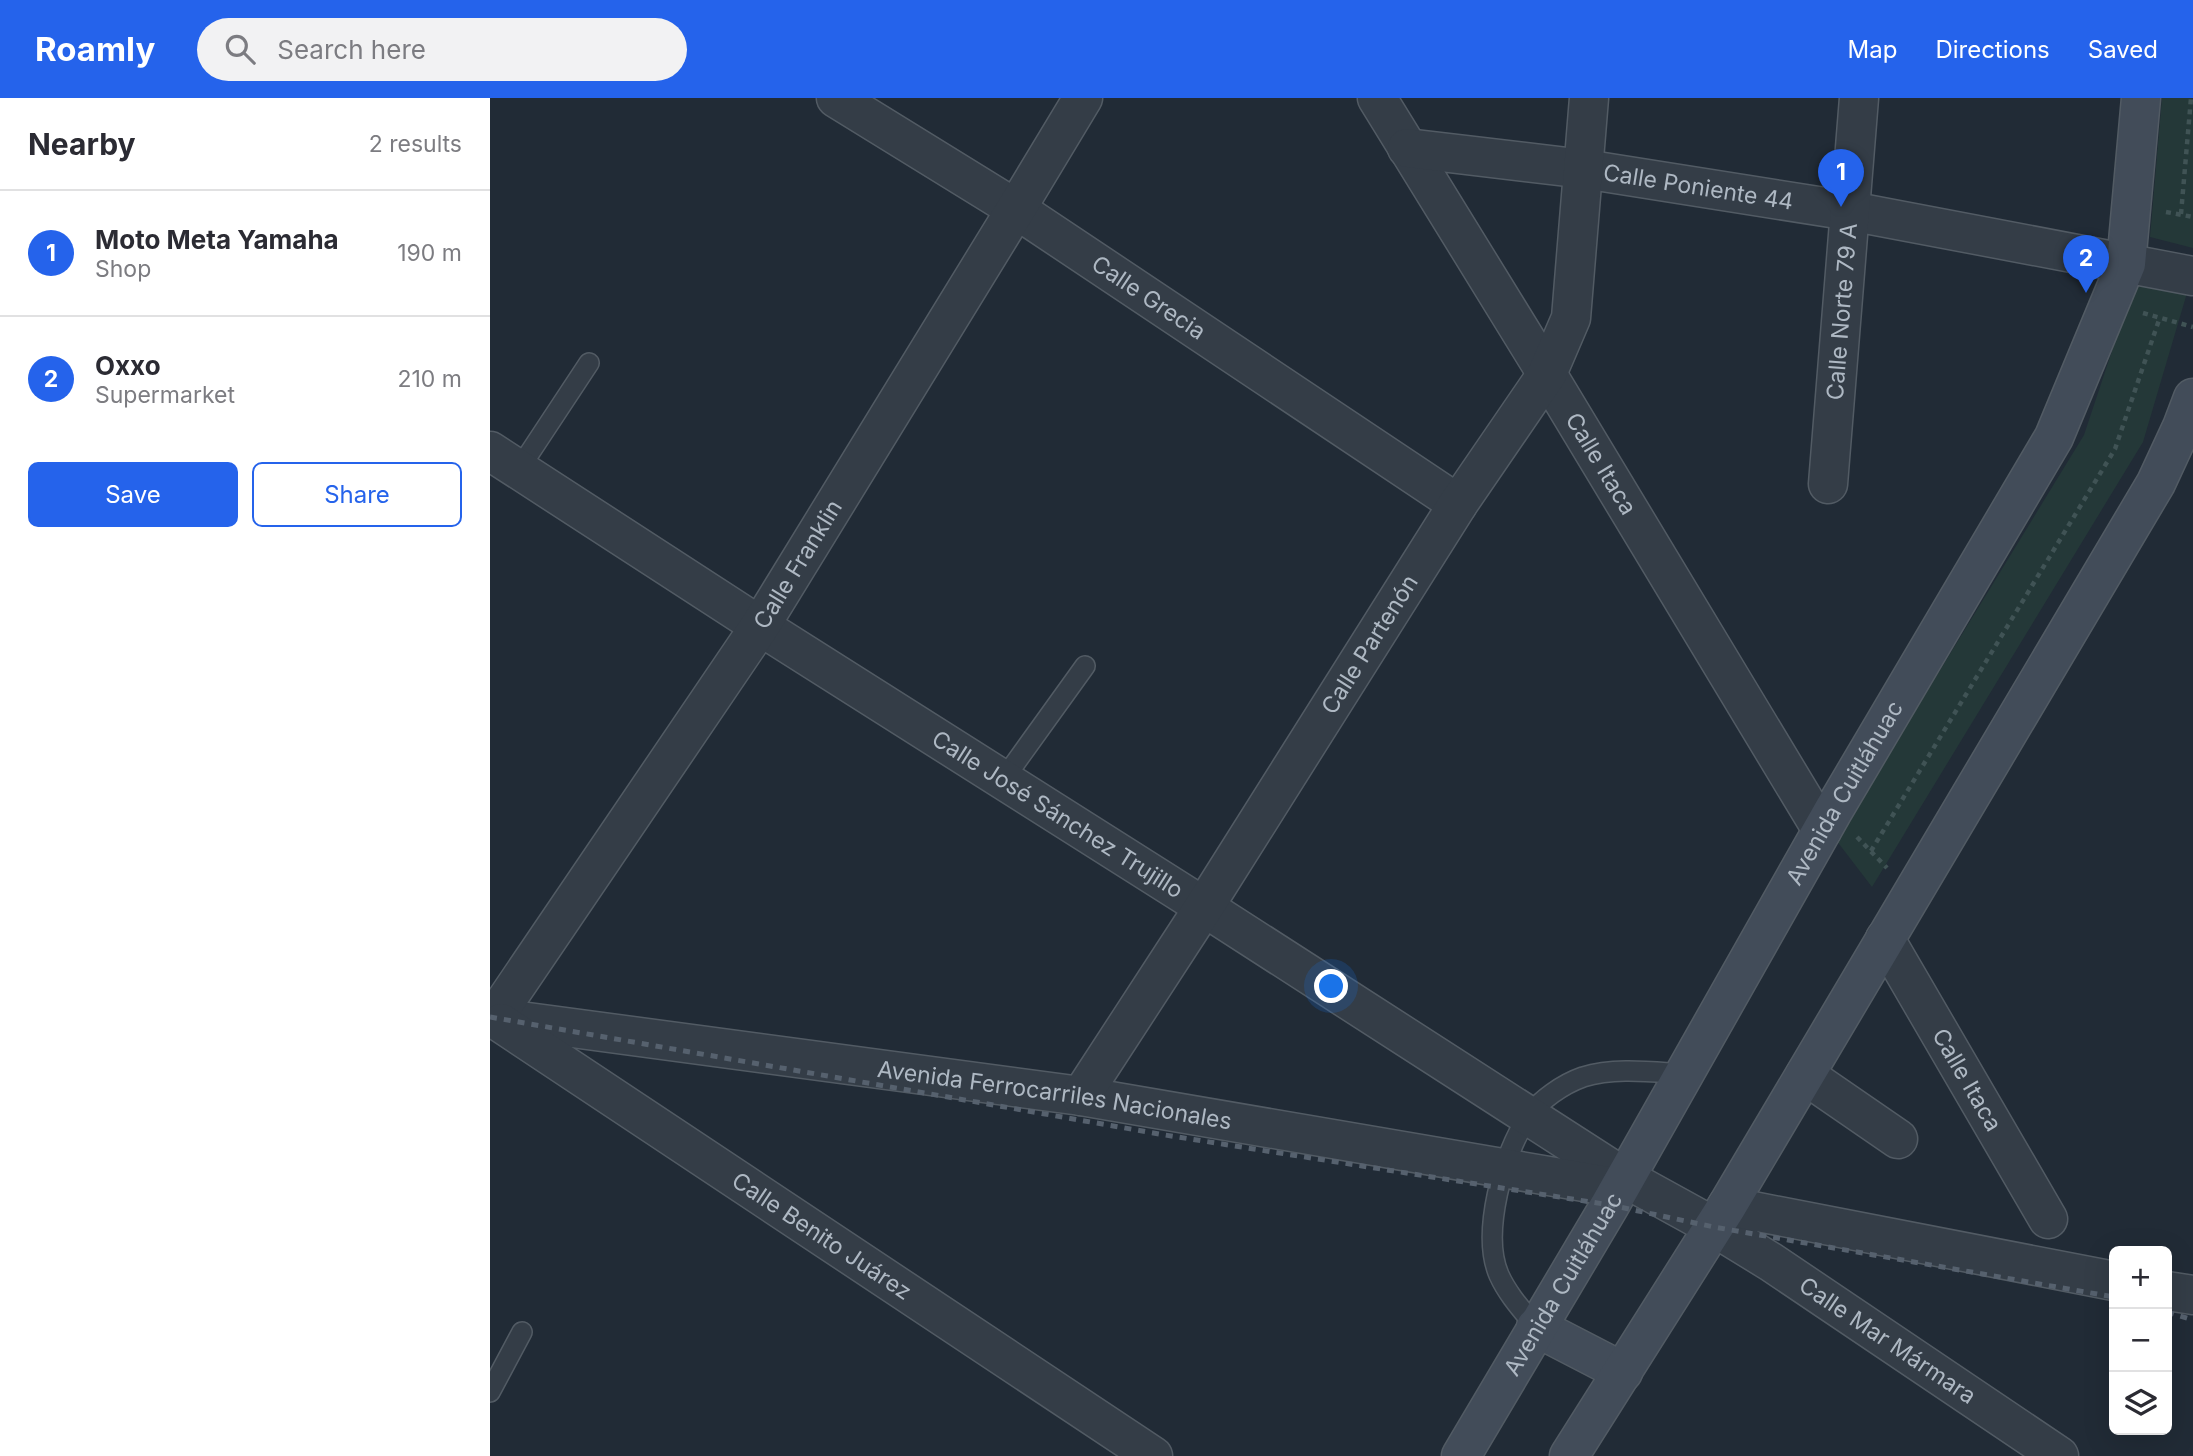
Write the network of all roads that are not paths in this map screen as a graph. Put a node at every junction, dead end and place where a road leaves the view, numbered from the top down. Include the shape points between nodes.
1 (836, 98) edge
2 (1083, 98) edge
3 (1377, 98) edge
4 (1589, 98) edge
5 (1859, 98) edge
6 (2141, 98) edge
7 (1407, 148) junction
8 (1584, 169) junction
9 (1016, 209) junction
10 (1850, 211) junction
11 (2126, 264) junction
12 (2193, 276) edge
13 (589, 363) dead end
14 (1547, 374) junction
15 (2193, 398) edge
16 (504, 460) edge
17 (1828, 484) dead end
18 (1458, 504) junction
19 (760, 626) junction
20 (1085, 666) dead end
21 (1003, 780) junction
22 (1828, 821) junction
23 (1204, 907) junction
24 (1885, 939) junction
25 (491, 1017) edge
26 (1684, 1074) junction
27 (1805, 1075) junction
28 (1081, 1096) junction
29 (1529, 1115) junction
30 (1898, 1139) dead end
31 (1504, 1168) junction
32 (1622, 1183) junction
33 (1721, 1217) junction
34 (2048, 1219) dead end
35 (2109, 1280) edge
36 (2172, 1292) edge
37 (2193, 1295) edge
38 (1536, 1326) junction
39 (522, 1332) dead end
40 (1623, 1372) junction
41 (490, 1392) edge
42 (1153, 1456) edge
43 (1461, 1456) edge
44 (1569, 1456) edge
45 (2059, 1456) edge

1 - 9 street, Calle Grecia
2 - 9 street, Calle Franklin
3 - 7 street, Calle Itaca
4 - 8 street, Calle Partenón
5 - 10 street, Calle Norte 79 A
6 - 11 main road, Avenida Cuitláhuac
7 - 8 street, Calle Poniente 44
7 - 14 street, Calle Itaca
8 - 10 street, Calle Poniente 44
8 - 14 street, Calle Partenón via 1571,318
9 - 18 street, Calle Grecia
9 - 19 street, Calle Franklin
10 - 11 street, Calle Poniente 44
10 - 17 street, Calle Norte 79 A
11 - 12 street, Calle Poniente 44
11 - 22 main road, Avenida Cuitláhuac via 2054,438
13 - 16 lane
14 - 18 street, Calle Partenón
14 - 22 street, Calle Itaca
15 - 24 main road via 2156,483
16 - 19 street, Calle José Sánchez Trujillo
18 - 23 street, Calle Partenón
19 - 21 street, Calle José Sánchez Trujillo
19 - 25 street, Calle Franklin
20 - 21 lane
21 - 23 street, Calle José Sánchez Trujillo
22 - 26 main road, Avenida Cuitláhuac
23 - 28 street, Calle Partenón
23 - 29 street, Calle José Sánchez Trujillo
24 - 27 main road
24 - 34 street, Calle Itaca
25 - 28 street, Avenida Ferrocarriles Nacionales
25 - 42 street, Calle Benito Juárez
26 - 29 lane via 1617,1072 1584,1077 1555,1091
26 - 32 main road, Avenida Cuitláhuac
27 - 30 street
27 - 33 main road
28 - 31 street, Avenida Ferrocarriles Nacionales
29 - 31 lane
29 - 32 street, Calle José Sánchez Trujillo
31 - 32 street, Avenida Ferrocarriles Nacionales
31 - 38 lane via 1495,1208 1493,1246 1498,1273 1513,1300
32 - 33 street, Calle Mar Mármara
32 - 38 main road, Avenida Cuitláhuac
33 - 35 street
33 - 40 main road
33 - 45 street, Calle Mar Mármara via 1771,1262
36 - 37 street
38 - 40 main road
38 - 43 main road, Avenida Cuitláhuac
39 - 41 lane
40 - 44 main road

